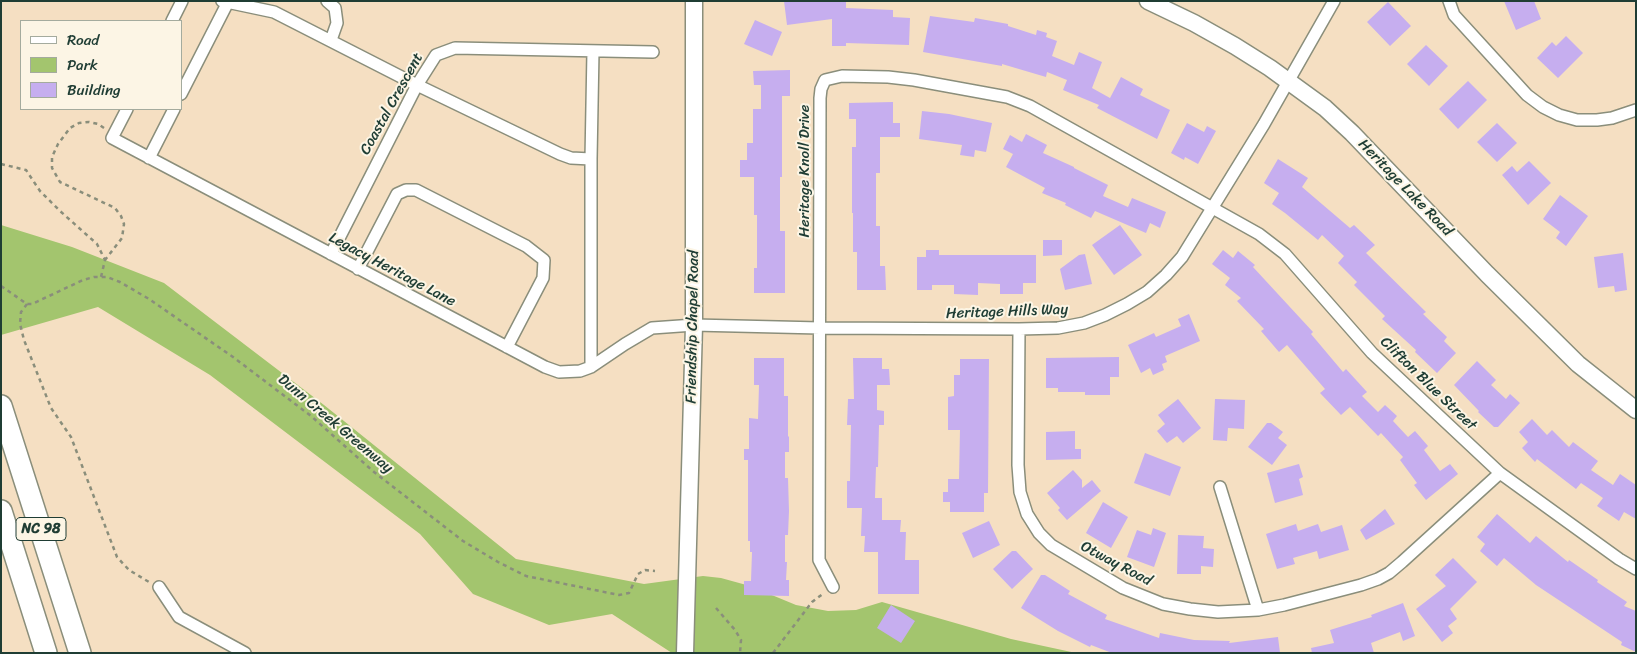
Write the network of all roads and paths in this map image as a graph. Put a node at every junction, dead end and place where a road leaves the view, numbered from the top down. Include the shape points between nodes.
1 (182, 1) edge
2 (327, 1) edge
3 (694, 1) edge
4 (1148, 1) edge
5 (1334, 1) edge
6 (1449, 1) edge
7 (225, 2) edge
8 (172, 20) edge
9 (331, 40) junction
10 (592, 51) junction
11 (653, 52) dead end
12 (1288, 81) junction
13 (417, 84) junction
14 (182, 92) edge
15 (126, 110) edge
16 (173, 110) edge
17 (1636, 110) edge
18 (114, 132) junction
19 (149, 158) junction
20 (590, 159) junction
21 (1, 164) edge
22 (1212, 208) junction
23 (331, 254) junction
24 (105, 260) junction
25 (358, 269) junction
26 (100, 277) junction
27 (1, 286) edge
28 (27, 304) junction
29 (694, 325) junction
30 (820, 328) junction
31 (1020, 329) junction
32 (507, 347) junction
33 (591, 367) junction
34 (1, 406) edge
35 (1636, 410) edge
36 (1500, 473) junction
37 (1220, 487) dead end
38 (1, 511) edge
39 (1636, 569) edge
40 (655, 571) dead end
41 (159, 587) joint
42 (833, 587) joint
43 (716, 608) dead end
44 (1258, 610) junction
45 (46, 653) edge
46 (80, 653) edge
47 (245, 653) edge
48 (686, 653) edge
49 (740, 653) edge
50 (773, 653) edge

1 - 8 street
2 - 9 street via 335,8 337,23
3 - 29 street, Friendship Chapel Road
4 - 12 street, Heritage Lake Road via 1194,22
5 - 12 street, Heritage Hills Way
6 - 17 street via 1454,15 1527,95 1542,107 1577,120 1612,118
7 - 9 street via 274,12
7 - 14 street
9 - 13 street
10 - 11 street, Coastal Crescent
10 - 13 street, Coastal Crescent via 455,48 436,55
10 - 20 street
12 - 22 street, Heritage Hills Way
12 - 35 street, Heritage Lake Road via 1352,133 1578,364
13 - 20 street via 560,154
13 - 23 street, Coastal Crescent
15 - 18 street
16 - 19 street
18 - 19 street, Legacy Heritage Lane via 112,138
18 - 24 path via 98,124 79,123 70,128 52,157 52,168 60,182 115,208 121,216 124,224 122,238
19 - 23 street, Legacy Heritage Lane
20 - 33 street
21 - 24 path via 26,170 40,191 97,244
22 - 30 street, Heritage Knoll Drive via 1048,114 1007,97 888,77 832,77 825,80 820,98
22 - 31 street, Heritage Hills Way via 1182,257 1147,292 1106,315 1084,322 1058,328
22 - 36 street, Clifton Blue Street via 1259,234 1285,254 1372,353
23 - 25 street, Legacy Heritage Lane
24 - 26 path
25 - 32 street, Legacy Heritage Lane
25 - 32 street via 397,194 406,190 416,190 526,246 544,260 543,278
26 - 28 path, Dunn Creek Greenway via 83,280
26 - 40 path, Dunn Creek Greenway via 120,282 150,299 233,357 311,416 374,472 463,541 498,562 526,576 619,595 629,593 638,574 644,570
27 - 28 path
28 - 41 path via 21,312 24,340 51,408 71,437 117,557 129,570
29 - 30 street, Heritage Hills Way
29 - 33 street, Legacy Heritage Lane via 652,328
29 - 48 street, Friendship Chapel Road
30 - 31 street, Heritage Hills Way
30 - 42 street, Heritage Knoll Drive via 819,560
31 - 44 street, Otway Road via 1020,492 1026,514 1039,533 1052,546 1098,574 1149,599 1218,612
32 - 33 street, Legacy Heritage Lane via 559,372 580,372
34 - 46 highway, NC 98
36 - 39 street, Clifton Blue Street
36 - 44 street, Otway Road via 1389,573 1361,585
37 - 44 street
38 - 45 highway, NC 98
41 - 47 street via 179,617
42 - 50 path via 812,602
43 - 49 path via 741,640

